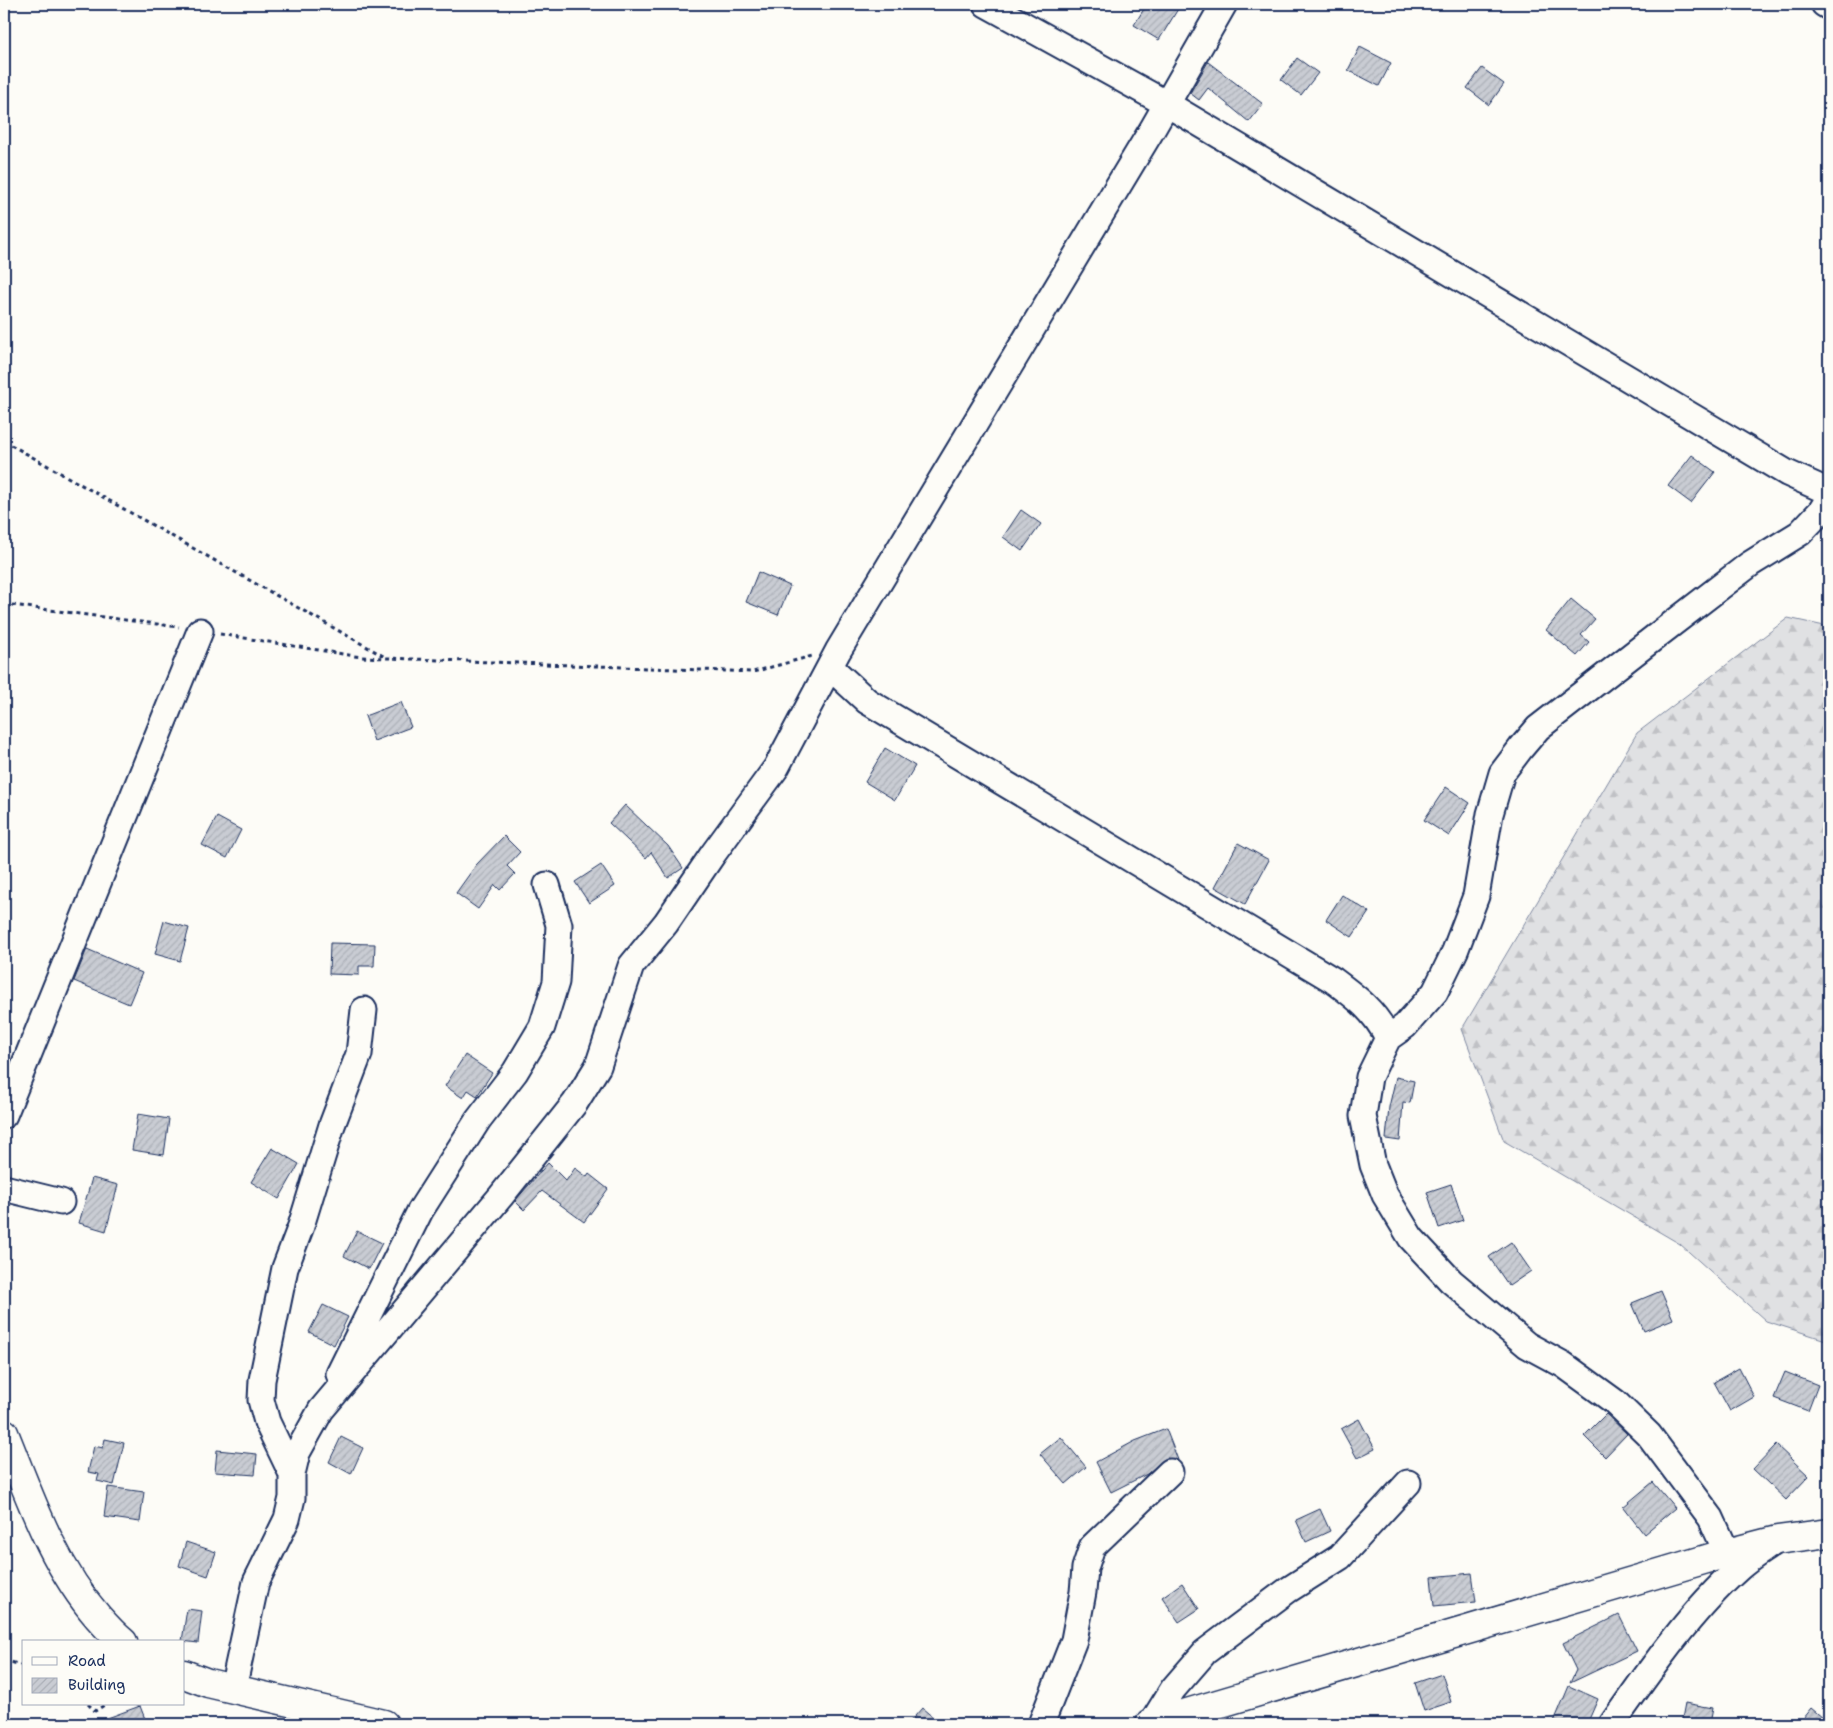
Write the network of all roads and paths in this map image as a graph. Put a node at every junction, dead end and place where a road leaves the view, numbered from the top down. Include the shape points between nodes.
1 (986, 4) edge
2 (1224, 4) edge
3 (1824, 4) edge
4 (1829, 7) edge
5 (1167, 104) junction
6 (4, 441) edge
7 (1829, 492) edge
8 (1829, 498) edge
9 (4, 604) edge
10 (200, 631) junction
11 (386, 658) junction
12 (834, 659) junction
13 (547, 886) dead end
14 (364, 1010) dead end
15 (1388, 1038) junction
16 (4, 1115) edge
17 (4, 1188) edge
18 (61, 1202) dead end
19 (321, 1410) junction
20 (4, 1433) edge
21 (1170, 1472) dead end
22 (292, 1474) junction
23 (1408, 1483) dead end
24 (1829, 1533) edge
25 (1777, 1540) junction
26 (1727, 1553) junction
27 (121, 1640) edge
28 (4, 1660) edge
29 (22, 1665) edge
30 (185, 1674) edge
31 (232, 1689) junction
32 (90, 1706) edge
33 (103, 1706) edge
34 (1161, 1723) edge
35 (384, 1724) edge
36 (1041, 1724) edge
37 (1612, 1724) edge

1 - 5 street
2 - 5 street
3 - 4 street
5 - 7 street via 1787,473
5 - 12 street
6 - 11 path
8 - 15 street via 1800,533 1750,564 1666,628 1538,728 1521,748 1502,773 1490,814 1476,896 1456,952 1434,992 1406,1026
9 - 10 path
10 - 11 path via 361,657
10 - 16 street
11 - 12 path via 753,672
12 - 15 street via 868,701 1333,980 1367,1006
12 - 19 street via 776,768 666,923 631,966 598,1066 575,1103 502,1196
13 - 19 street via 559,925 556,982 542,1027 420,1211
14 - 22 street via 358,1054 285,1268 262,1380 267,1422
15 - 26 street via 1369,1077 1363,1116 1373,1165 1384,1195 1411,1238 1451,1281 1520,1339 1564,1365 1615,1402 1649,1435 1711,1518
17 - 18 street
19 - 22 street via 297,1453
20 - 27 main road via 40,1523 67,1577 83,1600
21 - 36 street via 1092,1548 1085,1568 1074,1640
22 - 31 street via 292,1498 287,1519 256,1582
23 - 34 street via 1340,1557 1288,1590 1205,1652 1173,1689
24 - 25 main road
25 - 26 main road
25 - 37 street via 1740,1567 1705,1604
26 - 34 main road
28 - 29 path
30 - 31 main road
31 - 35 main road
32 - 33 path via 95,1711

